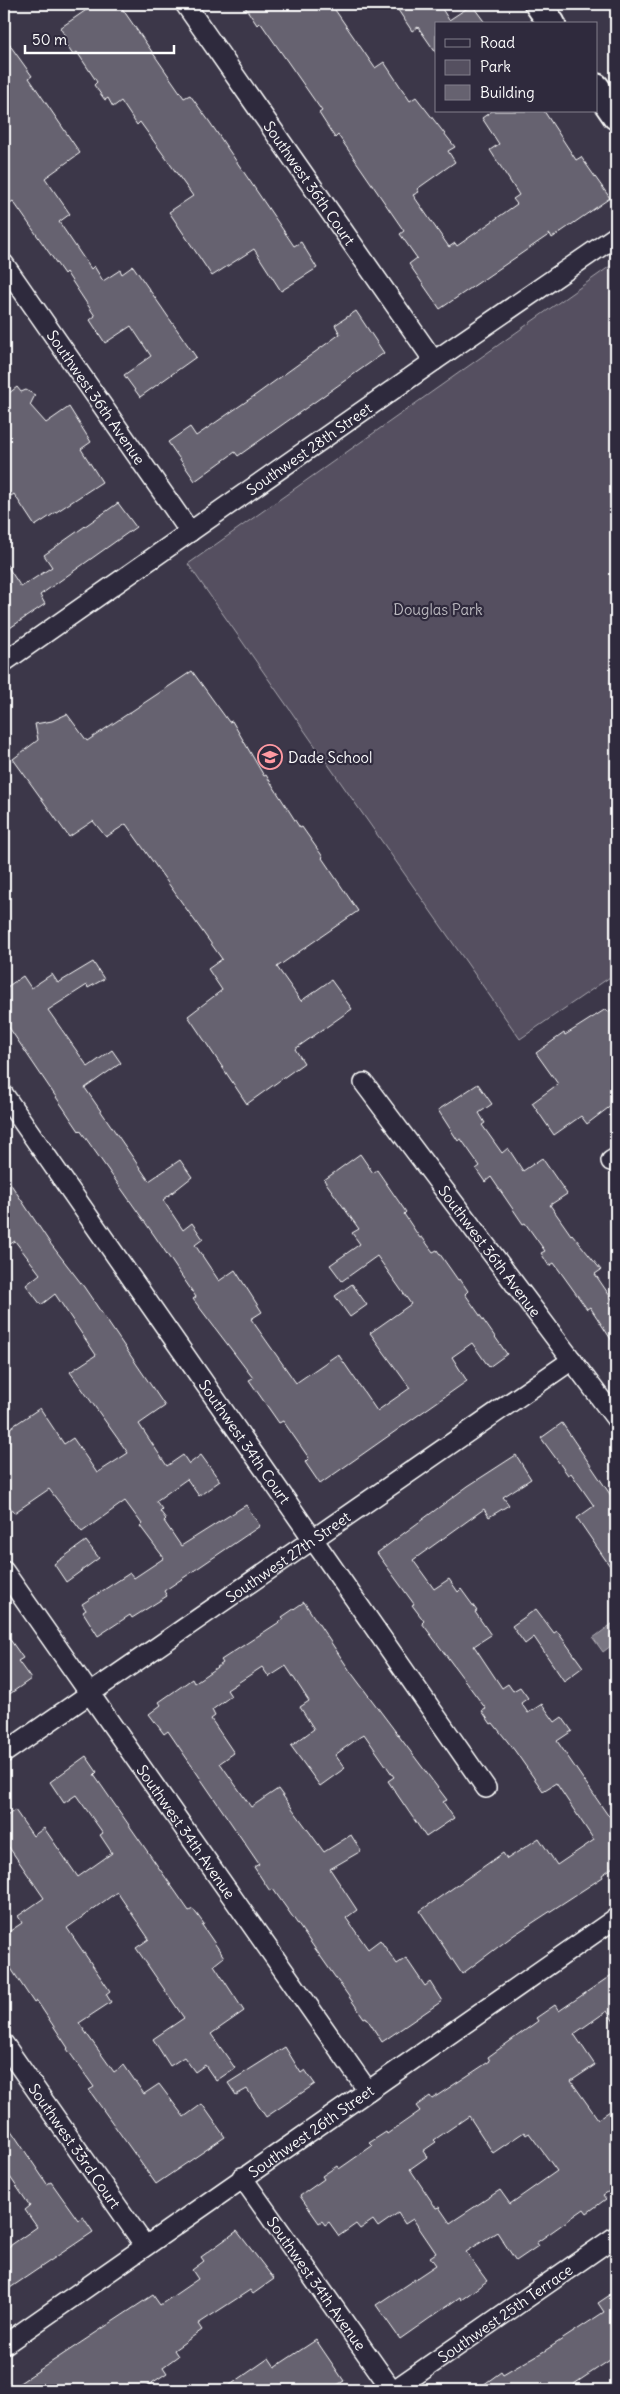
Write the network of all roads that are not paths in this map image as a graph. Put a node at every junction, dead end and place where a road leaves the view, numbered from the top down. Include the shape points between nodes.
1 (185, 4) edge
2 (538, 4) edge
3 (551, 22) edge
4 (598, 90) edge
5 (616, 116) edge
6 (616, 236) edge
7 (4, 264) edge
8 (434, 361) junction
9 (190, 532) junction
10 (4, 662) edge
11 (364, 1083) dead end
12 (4, 1095) edge
13 (572, 1360) junction
14 (616, 1419) edge
15 (314, 1540) junction
16 (4, 1571) edge
17 (90, 1694) junction
18 (4, 1753) edge
19 (486, 1788) dead end
20 (616, 1918) edge
21 (4, 2044) edge
22 (368, 2091) junction
23 (242, 2177) junction
24 (616, 2236) edge
25 (145, 2246) junction
26 (4, 2345) edge
27 (393, 2390) edge

1 - 8 street, Southwest 36th Court
2 - 3 main road
4 - 5 main road
6 - 8 street, Southwest 28th Street
7 - 9 street, Southwest 36th Avenue
8 - 9 street, Southwest 28th Street
9 - 10 street, Southwest 28th Street
11 - 13 street, Southwest 36th Avenue
12 - 15 street, Southwest 34th Court
13 - 14 street, Southwest 36th Avenue
13 - 15 street, Southwest 27th Street
15 - 17 street, Southwest 27th Street
15 - 19 street, Southwest 34th Court
16 - 17 street, Southwest 34th Avenue
17 - 18 street, Southwest 27th Street
17 - 22 street, Southwest 34th Avenue
20 - 22 street, Southwest 26th Street
21 - 25 street, Southwest 33rd Court
22 - 23 street, Southwest 26th Street
23 - 25 street, Southwest 26th Street
23 - 27 street, Southwest 34th Avenue
24 - 27 street, Southwest 25th Terrace
25 - 26 street, Southwest 26th Street

